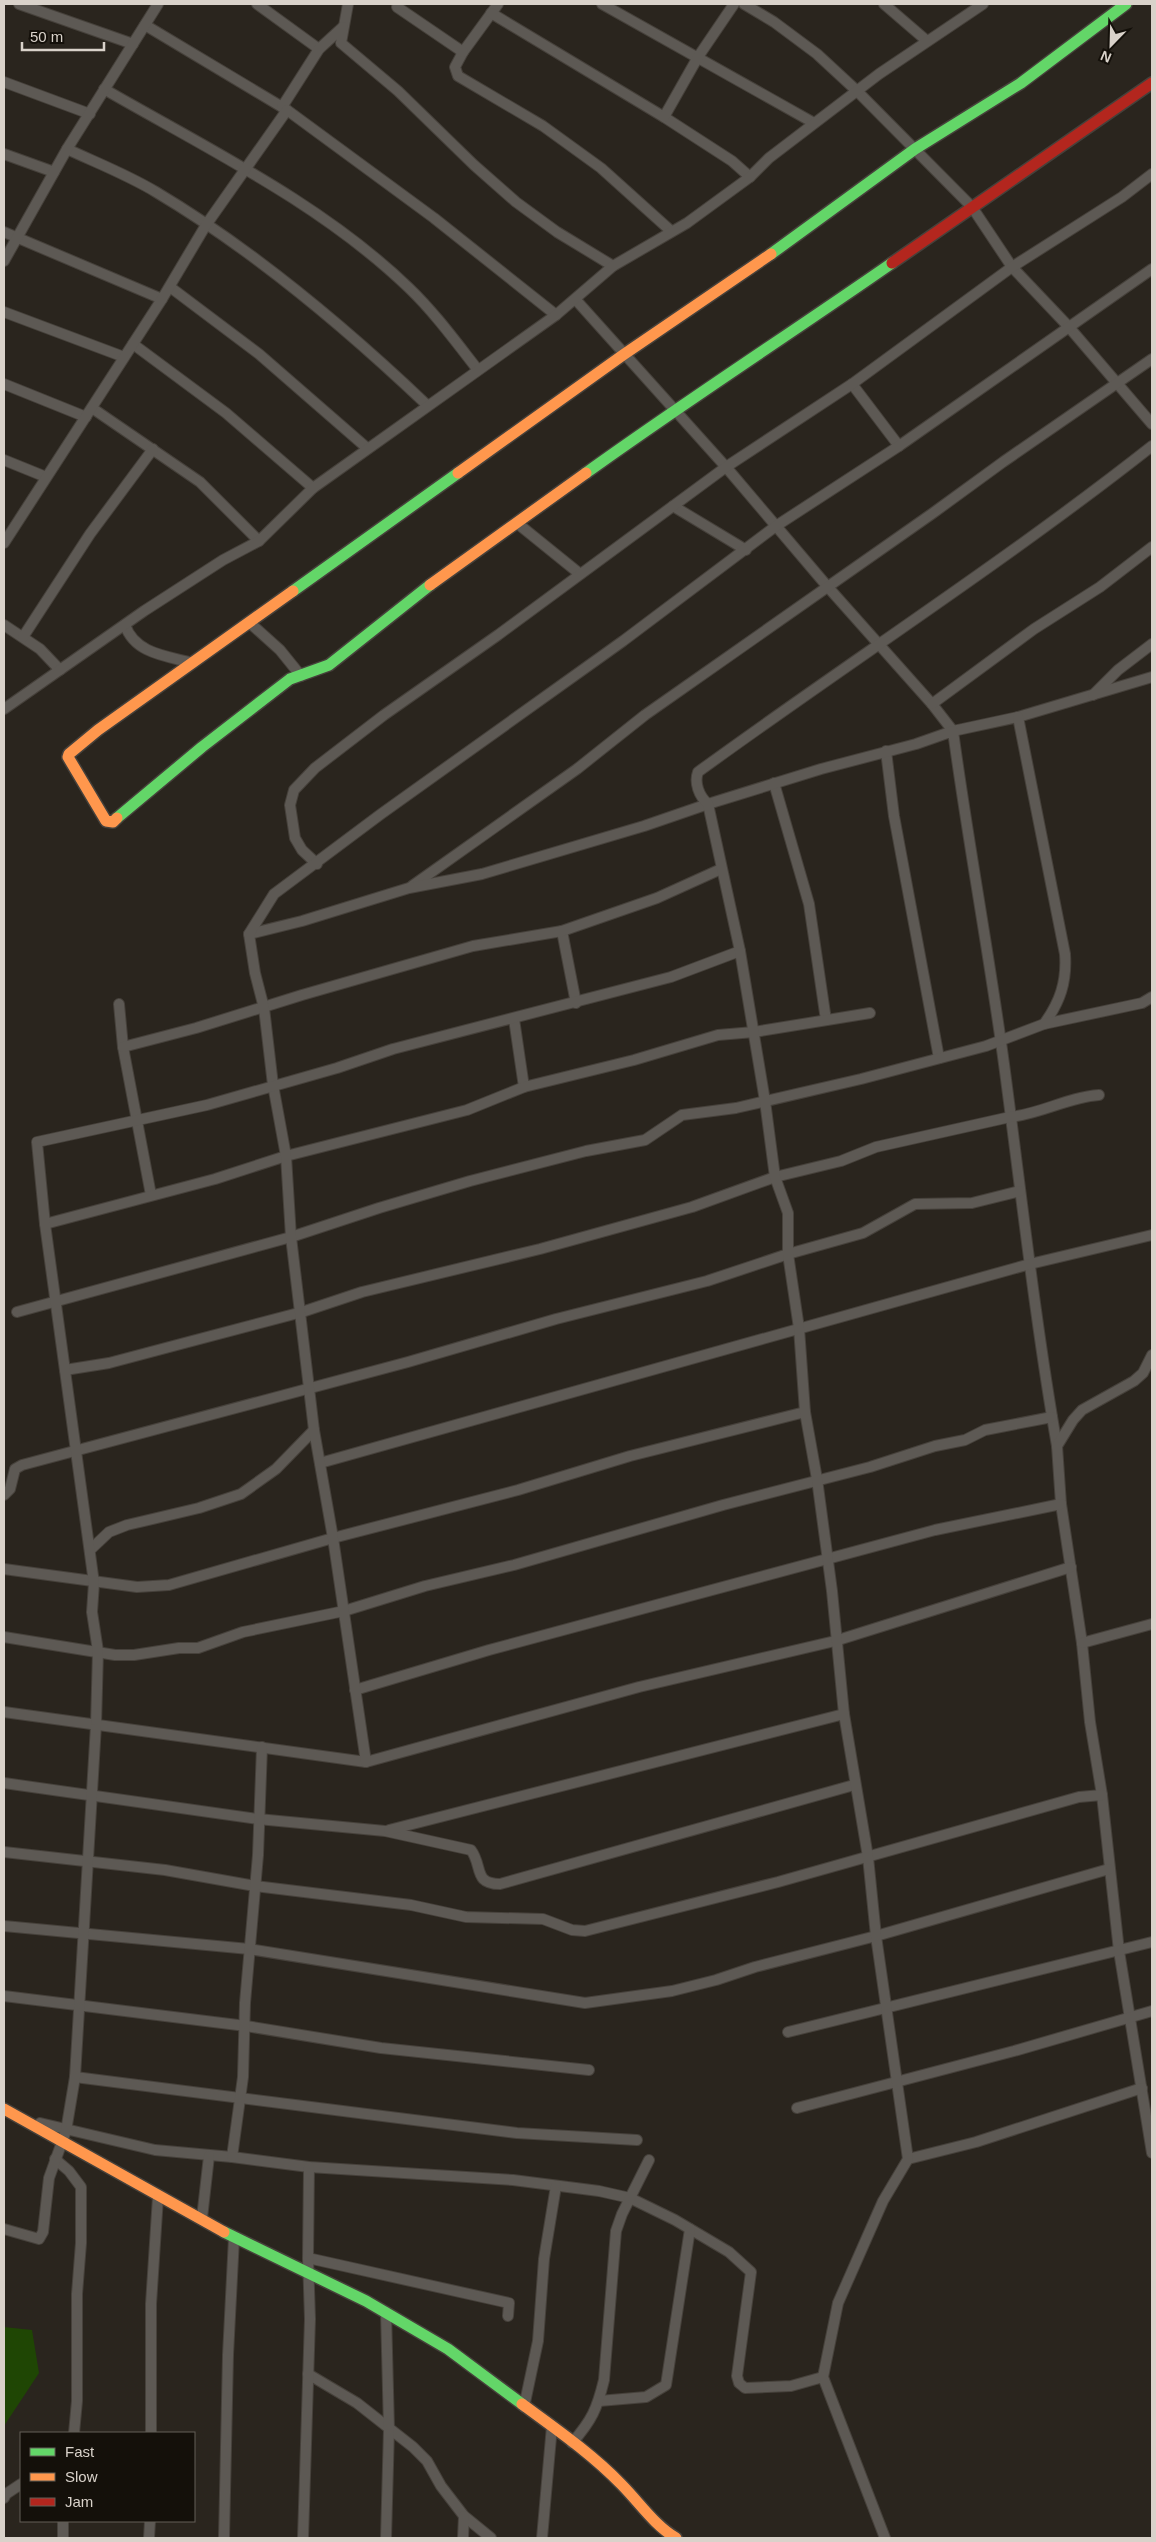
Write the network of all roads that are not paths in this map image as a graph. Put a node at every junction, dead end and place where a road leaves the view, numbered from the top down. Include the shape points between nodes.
1 (19, 4) edge
2 (158, 4) edge
3 (258, 4) edge
4 (348, 4) edge
5 (498, 4) edge
6 (602, 4) edge
7 (734, 4) edge
8 (744, 4) edge
9 (884, 4) edge
10 (983, 4) edge
11 (1126, 4) edge
12 (397, 7) dead end
13 (491, 12) junction
14 (145, 25) junction
15 (343, 27) junction
16 (927, 41) junction
17 (133, 44) junction
18 (319, 49) junction
19 (462, 52) junction
20 (698, 57) junction
21 (4, 82) edge
22 (1152, 83) edge
23 (104, 89) junction
24 (857, 91) junction
25 (284, 108) junction
26 (90, 114) junction
27 (664, 117) junction
28 (814, 123) junction
29 (67, 149) junction
30 (915, 149) junction
31 (4, 154) edge
32 (243, 169) junction
33 (54, 172) junction
34 (1152, 174) edge
35 (750, 177) junction
36 (972, 207) junction
37 (206, 225) junction
38 (671, 231) junction
39 (4, 232) edge
40 (16, 237) junction
41 (4, 261) edge
42 (613, 266) junction
43 (1012, 267) junction
44 (1152, 269) edge
45 (170, 287) junction
46 (162, 299) junction
47 (576, 300) junction
48 (4, 312) edge
49 (556, 315) junction
50 (1068, 326) junction
51 (133, 344) junction
52 (623, 355) junction
53 (124, 357) junction
54 (1152, 360) edge
55 (478, 370) junction
56 (4, 384) edge
57 (852, 384) junction
58 (1116, 384) junction
59 (427, 406) junction
60 (674, 410) junction
61 (89, 413) junction
62 (1152, 424) edge
63 (899, 446) junction
64 (1152, 446) edge
65 (367, 448) junction
66 (153, 449) junction
67 (4, 460) edge
68 (726, 467) junction
69 (46, 477) junction
70 (313, 488) junction
71 (673, 506) junction
72 (517, 523) junction
73 (776, 526) junction
74 (259, 541) junction
75 (4, 543) edge
76 (1152, 547) edge
77 (746, 550) junction
78 (580, 574) junction
79 (827, 586) junction
80 (250, 623) junction
81 (125, 625) junction
82 (4, 626) edge
83 (23, 637) junction
84 (878, 644) junction
85 (1152, 644) edge
86 (193, 663) junction
87 (60, 670) junction
88 (301, 676) junction
89 (1152, 677) edge
90 (1092, 696) junction
91 (932, 704) junction
92 (4, 709) edge
93 (1018, 717) junction
94 (953, 731) junction
95 (886, 750) junction
96 (774, 783) junction
97 (708, 804) junction
98 (317, 864) junction
99 (721, 869) junction
100 (409, 888) junction
101 (562, 931) junction
102 (250, 934) junction
103 (740, 952) junction
104 (1152, 997) edge
105 (576, 1003) junction
106 (119, 1004) dead end
107 (264, 1008) junction
108 (870, 1013) dead end
109 (514, 1019) junction
110 (826, 1020) junction
111 (1044, 1024) junction
112 (754, 1032) junction
113 (999, 1042) junction
114 (123, 1047) junction
115 (939, 1058) junction
116 (273, 1085) junction
117 (524, 1087) junction
118 (1099, 1095) dead end
119 (766, 1101) junction
120 (1010, 1117) junction
121 (136, 1122) junction
122 (286, 1156) junction
123 (775, 1178) junction
124 (1020, 1191) junction
125 (151, 1195) junction
126 (45, 1224) junction
127 (1152, 1235) edge
128 (291, 1238) junction
129 (788, 1254) junction
130 (1030, 1264) junction
131 (56, 1302) junction
132 (18, 1312) dead end
133 (302, 1312) junction
134 (799, 1328) junction
135 (1152, 1355) edge
136 (65, 1370) junction
137 (309, 1389) junction
138 (805, 1412) junction
139 (1052, 1418) junction
140 (314, 1430) junction
141 (1057, 1446) junction
142 (78, 1452) junction
143 (320, 1463) junction
144 (817, 1480) junction
145 (4, 1495) edge
146 (1061, 1504) junction
147 (333, 1538) junction
148 (90, 1550) junction
149 (826, 1559) junction
150 (1070, 1567) junction
151 (4, 1569) edge
152 (94, 1583) junction
153 (344, 1611) junction
154 (1152, 1624) edge
155 (4, 1637) edge
156 (835, 1641) junction
157 (1082, 1643) junction
158 (98, 1651) junction
159 (355, 1690) junction
160 (4, 1712) edge
161 (844, 1714) junction
162 (96, 1725) junction
163 (262, 1747) junction
164 (366, 1762) junction
165 (4, 1783) edge
166 (854, 1785) junction
167 (1102, 1795) junction
168 (92, 1796) junction
169 (258, 1819) junction
170 (385, 1831) junction
171 (4, 1852) edge
172 (868, 1857) junction
173 (90, 1860) junction
174 (1109, 1870) junction
175 (255, 1886) junction
176 (4, 1926) edge
177 (84, 1934) junction
178 (876, 1936) junction
179 (1152, 1942) edge
180 (249, 1949) junction
181 (1119, 1951) junction
182 (4, 1996) edge
183 (80, 2004) junction
184 (887, 2007) junction
185 (1152, 2011) edge
186 (1130, 2016) junction
187 (246, 2026) junction
188 (788, 2032) dead end
189 (589, 2070) dead end
190 (75, 2077) junction
191 (896, 2081) junction
192 (1142, 2088) junction
193 (242, 2097) junction
194 (797, 2108) dead end
195 (6, 2111) edge
196 (66, 2131) junction
197 (637, 2140) dead end
198 (62, 2143) junction
199 (1152, 2153) edge
200 (209, 2156) junction
201 (232, 2157) junction
202 (55, 2159) junction
203 (908, 2159) junction
204 (649, 2160) dead end
205 (310, 2167) junction
206 (556, 2186) junction
207 (158, 2197) junction
208 (630, 2198) junction
209 (202, 2218) junction
210 (4, 2229) edge
211 (690, 2229) junction
212 (234, 2238) junction
213 (308, 2258) junction
214 (309, 2275) junction
215 (386, 2312) junction
216 (508, 2316) dead end
217 (308, 2374) junction
218 (823, 2376) junction
219 (599, 2401) junction
220 (524, 2408) junction
221 (552, 2426) junction
222 (390, 2429) junction
223 (74, 2432) edge
224 (151, 2432) edge
225 (572, 2443) junction
226 (20, 2485) edge
227 (4, 2498) edge
228 (464, 2516) junction
229 (63, 2522) edge
230 (150, 2522) edge
231 (63, 2538) edge
232 (149, 2538) edge
233 (224, 2538) edge
234 (303, 2538) edge
235 (386, 2538) edge
236 (463, 2538) edge
237 (491, 2538) edge
238 (542, 2538) edge
239 (676, 2538) edge
240 (885, 2538) edge

1 - 17 street
2 - 14 street
3 - 18 street
4 - 15 street
5 - 13 street
6 - 20 street
7 - 20 street
8 - 24 street via 817,54
9 - 16 street
10 - 16 street
11 - 30 street via 1022,84
12 - 19 street
13 - 19 street
13 - 27 street
14 - 17 street
14 - 25 street
15 - 18 street
15 - 42 street via 340,43 398,92 474,165 557,232
16 - 24 street
17 - 23 street
18 - 25 street
19 - 38 street via 455,71 464,82 496,97 601,168
20 - 27 street
20 - 28 street
21 - 26 street
22 - 36 street
23 - 26 street
23 - 32 street
24 - 28 street
24 - 30 street
25 - 32 street
25 - 49 street via 434,218
26 - 29 street
27 - 35 street via 732,161
28 - 35 street
29 - 33 street
29 - 37 street via 155,192
30 - 36 street
30 - 52 street via 793,239
31 - 33 street
32 - 37 street
32 - 55 street via 295,200 354,242 409,289
33 - 40 street
34 - 43 street via 1122,197
35 - 38 street
36 - 43 street
36 - 60 street via 724,379
37 - 45 street
37 - 59 street via 240,247 302,296 375,356
38 - 42 street
39 - 40 street
40 - 41 street
40 - 46 street
42 - 47 street
43 - 50 street
43 - 57 street
44 - 50 street
45 - 46 street
45 - 65 street via 259,354
46 - 51 street
47 - 49 street
47 - 52 street
48 - 53 street
49 - 55 street
50 - 58 street
50 - 63 street
51 - 53 street
51 - 70 street via 226,413
52 - 60 street
52 - 80 street
53 - 61 street
54 - 58 street
55 - 59 street
56 - 61 street
57 - 63 street
57 - 68 street
58 - 62 street
58 - 79 street
59 - 65 street
60 - 68 street
60 - 72 street
61 - 66 street
61 - 69 street
63 - 73 street
64 - 84 street via 1002,559
65 - 70 street
66 - 74 street via 200,482
66 - 83 street via 90,534
67 - 69 street
68 - 71 street
68 - 73 street
69 - 75 street
70 - 74 street
71 - 77 street
71 - 78 street
72 - 78 street
72 - 88 street via 445,573 328,665
73 - 77 street
73 - 79 street
74 - 81 street via 223,560
76 - 91 street
77 - 98 street via 441,770
78 - 98 street via 384,714 301,781 294,790 290,805 291,820 302,850
79 - 84 street
79 - 100 street via 645,715 578,769
80 - 86 street
80 - 88 street via 280,650
81 - 86 street via 135,643 144,650
81 - 87 street
82 - 83 street
83 - 87 street
84 - 91 street
84 - 97 street via 698,772 698,788
85 - 90 street via 1118,670
86 - 88 street via 69,754 69,761 106,821 113,822 228,726 286,682
87 - 92 street
89 - 90 street
90 - 93 street
91 - 94 street
93 - 94 street
93 - 111 street via 1065,954 1066,972 1061,997
94 - 95 street
94 - 113 street
95 - 96 street
95 - 115 street via 894,816
96 - 97 street
96 - 110 street via 809,904
97 - 99 street
97 - 100 street via 482,874
98 - 102 street via 274,894
99 - 101 street via 657,898
99 - 103 street
100 - 102 street
101 - 105 street
101 - 107 street via 473,946
102 - 107 street
103 - 105 street via 671,977
103 - 112 street
104 - 111 street via 1142,1003
105 - 109 street
106 - 114 street
107 - 114 street
107 - 116 street
108 - 110 street
109 - 116 street via 411,1044
109 - 117 street
110 - 112 street
111 - 113 street
112 - 117 street via 718,1035
112 - 119 street
113 - 115 street
113 - 120 street
114 - 121 street
115 - 119 street
116 - 121 street
116 - 122 street
117 - 122 street via 467,1110
118 - 120 street via 1075,1099 1030,1115
119 - 123 street
119 - 128 street via 682,1115 645,1140 586,1151 462,1183
120 - 123 street via 876,1147 841,1162
120 - 124 street
121 - 125 street
121 - 126 street via 37,1142
122 - 125 street
122 - 128 street
123 - 129 street via 788,1213
123 - 133 street via 692,1207 540,1249 362,1292
124 - 129 street via 972,1203 915,1204 863,1233
124 - 130 street
125 - 126 street
126 - 131 street
127 - 130 street
128 - 131 street
128 - 133 street
129 - 134 street
129 - 137 street via 707,1281 556,1318
130 - 134 street
130 - 139 street
131 - 132 street
131 - 136 street
133 - 136 street via 109,1363
133 - 137 street
134 - 138 street
134 - 143 street
135 - 141 street via 1143,1373 1134,1381 1082,1410
136 - 142 street
137 - 140 street
137 - 142 street via 155,1428
138 - 144 street
138 - 147 street via 630,1456 518,1490
139 - 141 street
139 - 144 street via 985,1430 966,1440
140 - 143 street
140 - 148 street via 276,1469 242,1494 127,1525 110,1532
141 - 146 street
142 - 145 street via 15,1468 10,1489
142 - 148 street
143 - 147 street
144 - 149 street
144 - 153 street
146 - 149 street via 935,1530
146 - 150 street
147 - 152 street via 169,1585 137,1587
147 - 153 street
148 - 152 street
149 - 156 street
149 - 159 street via 489,1650
150 - 156 street
150 - 157 street
151 - 152 street
152 - 158 street via 92,1612
153 - 158 street via 243,1632 198,1648 134,1655
153 - 159 street
154 - 157 street
155 - 158 street
156 - 161 street
156 - 164 street via 639,1687
157 - 167 street via 1087,1703
158 - 162 street
159 - 164 street
160 - 162 street
161 - 166 street
161 - 170 street
162 - 163 street
162 - 168 street
163 - 164 street
163 - 169 street
165 - 168 street
166 - 170 street via 500,1884 483,1880 471,1850
166 - 172 street
167 - 172 street via 1079,1797
167 - 174 street
168 - 169 street
168 - 173 street
169 - 170 street
169 - 175 street
171 - 173 street
172 - 175 street via 585,1931 572,1930 543,1919 466,1917 411,1905
172 - 178 street
173 - 175 street via 210,1876
173 - 177 street
174 - 178 street
174 - 181 street
175 - 180 street
176 - 177 street
177 - 180 street
177 - 183 street
178 - 180 street via 672,1991 585,2003
178 - 184 street
179 - 181 street
180 - 187 street
181 - 184 street
181 - 186 street
182 - 183 street
183 - 187 street
183 - 190 street
184 - 188 street
184 - 191 street
185 - 186 street
186 - 191 street via 1014,2051
186 - 192 street
187 - 189 street via 381,2048
187 - 193 street
190 - 193 street
190 - 196 street
191 - 194 street via 836,2100
191 - 203 street
192 - 199 street
192 - 203 street via 976,2142
193 - 197 street via 517,2133
193 - 201 street
195 - 196 street
195 - 198 street
196 - 198 street
196 - 200 street via 155,2150
198 - 202 street
198 - 207 street
200 - 201 street
200 - 209 street
201 - 205 street
202 - 210 street via 49,2178 43,2232 39,2239
202 - 223 street via 81,2187
203 - 218 street via 883,2201 838,2303
204 - 208 street
205 - 206 street via 513,2180
205 - 213 street
206 - 208 street
206 - 220 street via 544,2259 538,2342
207 - 209 street
207 - 224 street via 151,2304
208 - 211 street
208 - 219 street via 616,2231 604,2380
209 - 212 street
211 - 218 street via 729,2252 751,2272 737,2376 739,2383 745,2388 791,2386
211 - 219 street via 666,2385 646,2397
212 - 214 street
212 - 233 street
213 - 214 street
213 - 216 street via 509,2303
214 - 215 street
214 - 217 street
215 - 220 street via 448,2349
215 - 222 street
217 - 222 street
217 - 234 street
218 - 240 street
219 - 225 street via 590,2423
220 - 221 street
221 - 225 street
221 - 238 street
222 - 228 street via 427,2461
222 - 235 street
225 - 239 street via 620,2483 664,2531
226 - 227 street
228 - 236 street
228 - 237 street
229 - 231 street
230 - 232 street

